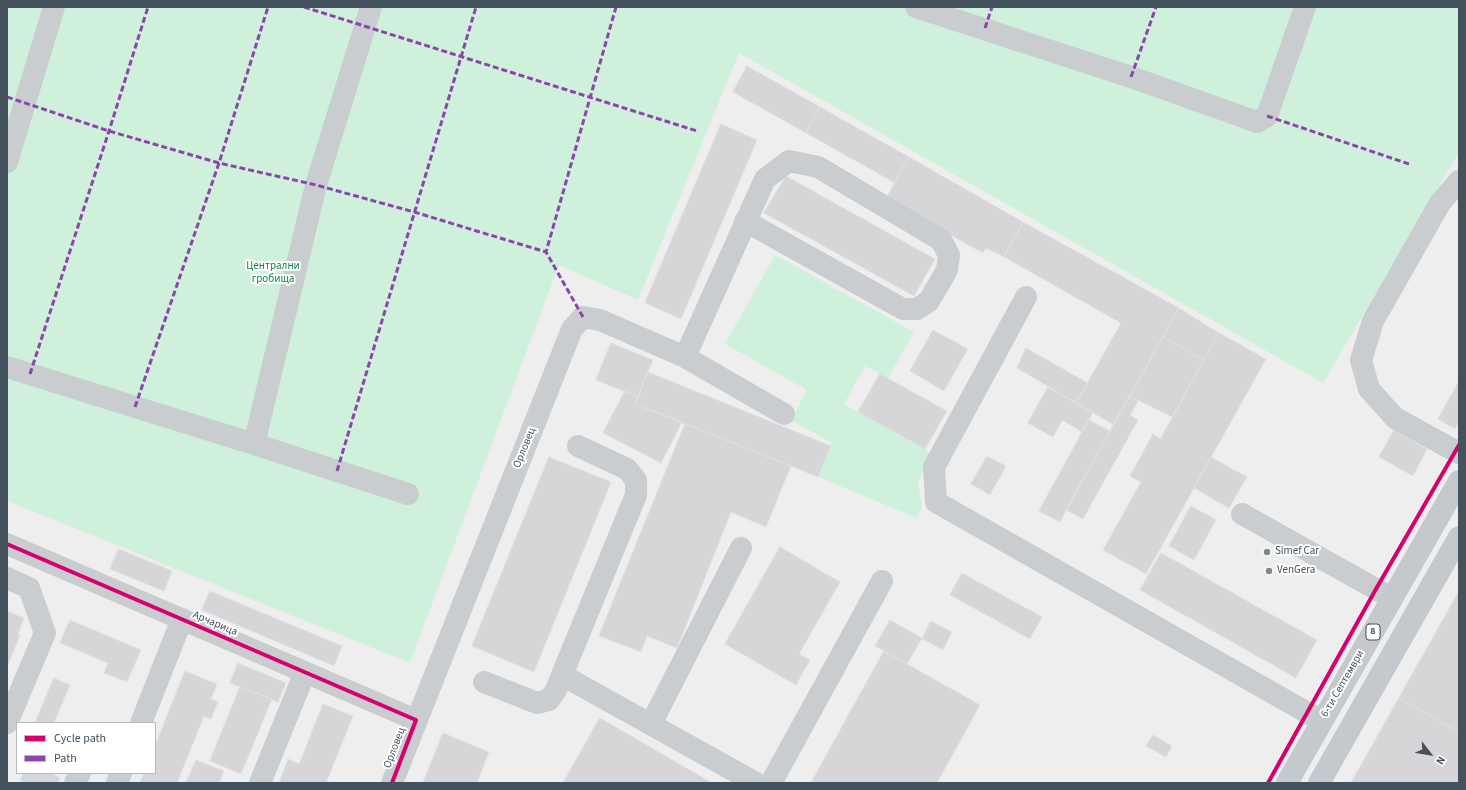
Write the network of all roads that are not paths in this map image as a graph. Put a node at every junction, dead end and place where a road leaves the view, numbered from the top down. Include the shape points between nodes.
1 (54, 7) edge
2 (371, 7) edge
3 (916, 7) edge
4 (1305, 7) edge
5 (7, 162) edge
6 (1459, 181) edge
7 (745, 221) junction
8 (1026, 297) dead end
9 (685, 356) junction
10 (7, 368) edge
11 (784, 414) dead end
12 (254, 444) junction
13 (578, 446) dead end
14 (1459, 454) edge
15 (1459, 481) edge
16 (408, 494) dead end
17 (1242, 514) dead end
18 (1459, 537) edge
19 (7, 544) edge
20 (742, 548) dead end
21 (7, 578) edge
22 (882, 581) dead end
23 (1392, 598) junction
24 (182, 620) junction
25 (306, 672) junction
26 (562, 674) junction
27 (484, 682) dead end
28 (416, 720) junction
29 (1322, 721) junction
30 (141, 722) edge
31 (7, 724) edge
32 (651, 724) junction
33 (80, 774) edge
34 (75, 783) edge
35 (260, 783) edge
36 (392, 783) edge
37 (756, 783) edge
38 (771, 783) edge
39 (1287, 783) edge
40 (1320, 783) edge

1 - 5 street
2 - 12 street via 316,185
3 - 4 street via 1257,122 1267,116
6 - 14 street via 1440,204 1372,321 1362,360 1369,389 1395,418
7 - 7 street via 904,309 917,309 929,301 947,270 949,255 941,240 818,167 789,161 765,179
7 - 9 street
8 - 29 street via 934,467 936,502
9 - 11 street
9 - 28 street, Орловец via 600,320 583,317 572,329
10 - 12 street
12 - 16 street
13 - 26 street via 627,469 636,480 636,495
15 - 23 main road, 6-ти Септември / 8
17 - 23 street
18 - 40 main road
19 - 24 street, Арчарица
20 - 32 street
21 - 31 street via 29,588 45,633
22 - 38 street
23 - 29 main road, 6-ти Септември / 8
24 - 25 street, Арчарица
24 - 30 street
25 - 28 street, Арчарица
25 - 35 street
26 - 27 street via 549,700 537,703
26 - 32 street
28 - 36 street, Орловец
29 - 39 main road, 6-ти Септември / 8
32 - 37 street
33 - 34 street

